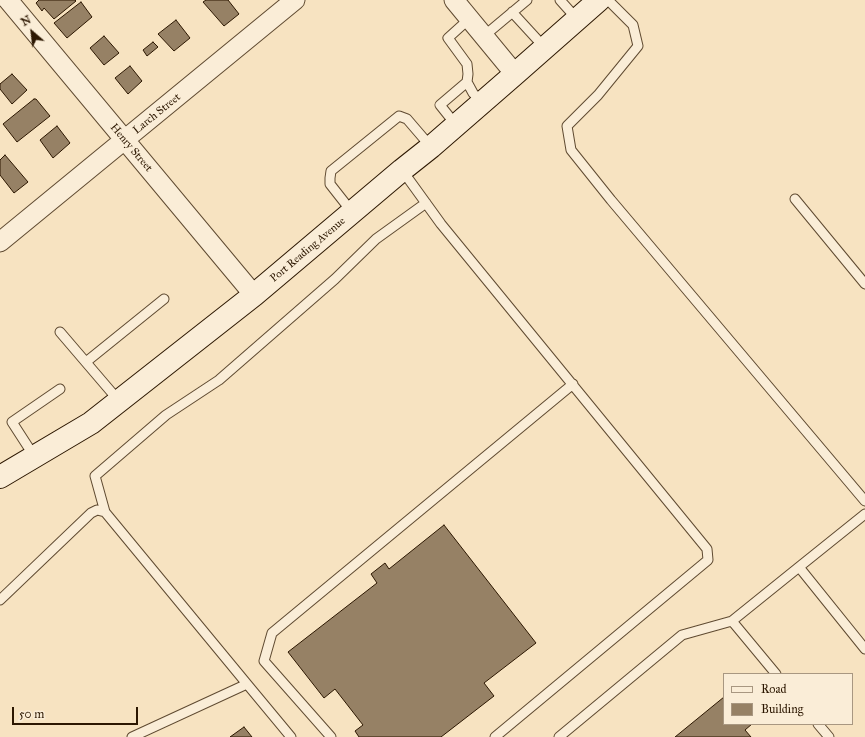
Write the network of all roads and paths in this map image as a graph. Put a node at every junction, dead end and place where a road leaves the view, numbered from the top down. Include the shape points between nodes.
1 (8, 0) edge
2 (295, 0) edge
3 (454, 0) edge
4 (527, 0) edge
5 (560, 0) edge
6 (599, 0) edge
7 (608, 0) edge
8 (512, 12) junction
9 (469, 18) junction
10 (577, 19) junction
11 (484, 36) junction
12 (545, 48) junction
13 (516, 74) junction
14 (467, 82) junction
15 (482, 103) junction
16 (456, 125) junction
17 (125, 140) junction
18 (431, 147) junction
19 (402, 170) junction
20 (795, 199) dead end
21 (426, 203) junction
22 (352, 212) junction
23 (0, 242) edge
24 (865, 284) edge
25 (254, 296) junction
26 (164, 299) dead end
27 (60, 332) dead end
28 (86, 362) junction
29 (573, 384) junction
30 (60, 389) dead end
31 (119, 401) junction
32 (34, 456) junction
33 (0, 477) edge
34 (865, 501) edge
35 (105, 512) junction
36 (865, 514) edge
37 (799, 567) junction
38 (0, 600) edge
39 (732, 621) junction
40 (865, 649) edge
41 (775, 673) edge
42 (247, 684) junction
43 (819, 725) edge
44 (132, 737) edge
45 (291, 737) edge
46 (331, 737) edge
47 (495, 737) edge
48 (559, 737) edge
49 (829, 737) edge

1 - 17 street, Henry Street
2 - 17 street, Larch Street
3 - 9 street
4 - 8 lane
5 - 10 lane
6 - 10 street, Port Reading Avenue
7 - 34 lane via 633,25 638,46 598,95 567,126 571,150
8 - 11 lane
8 - 12 lane
9 - 11 street
9 - 14 lane via 448,38 467,64
10 - 12 street, Port Reading Avenue
11 - 13 street
12 - 13 street, Port Reading Avenue
13 - 15 street, Port Reading Avenue
14 - 15 lane
14 - 16 lane via 440,105
15 - 16 street, Port Reading Avenue
16 - 18 street, Port Reading Avenue
17 - 23 street, Larch Street
17 - 25 street, Henry Street
18 - 19 street, Port Reading Avenue
18 - 22 lane via 407,119 399,116 332,171 330,184
19 - 21 lane
19 - 22 street, Port Reading Avenue
20 - 24 lane
21 - 29 lane
21 - 35 lane via 376,239 335,279 219,380 166,415 95,476
22 - 25 street, Port Reading Avenue
25 - 31 street, Port Reading Avenue
26 - 28 lane
27 - 28 lane
28 - 31 lane
29 - 46 lane via 272,633 264,661
29 - 47 lane via 701,540 707,549 708,560
30 - 32 lane via 12,422
31 - 32 street, Port Reading Avenue via 91,423
32 - 33 street, Port Reading Avenue
35 - 38 lane via 97,510 91,513
35 - 42 lane
36 - 37 lane
37 - 39 lane
37 - 40 lane
39 - 41 lane
39 - 48 lane via 682,635
42 - 44 lane
42 - 45 lane
43 - 49 lane

